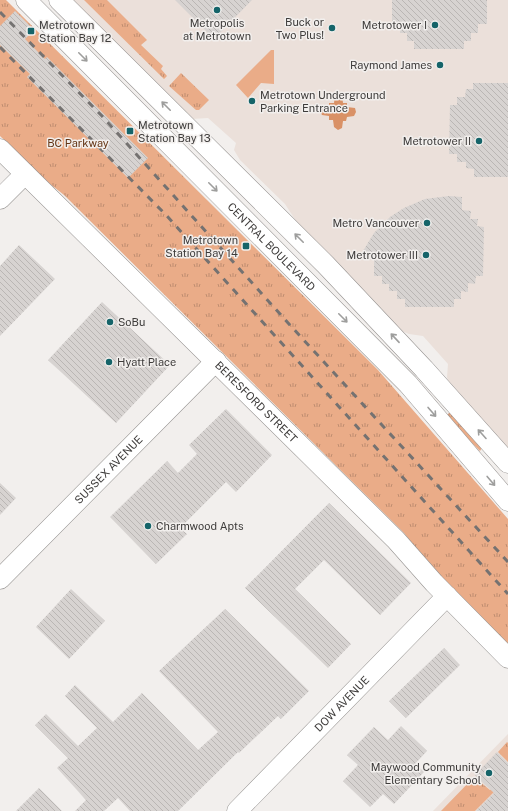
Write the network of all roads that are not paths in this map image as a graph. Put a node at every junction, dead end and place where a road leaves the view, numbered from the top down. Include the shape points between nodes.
1 (26, 0) edge
2 (59, 0) edge
3 (0, 149) edge
4 (25, 174) junction
5 (0, 199) edge
6 (216, 361) junction
7 (508, 463) edge
8 (508, 501) edge
9 (0, 579) edge
10 (447, 596) junction
11 (508, 658) edge
12 (237, 811) edge

1 -> 8 street, CENTRAL BOULEVARD via 408,384
7 -> 2 street via 326,265
3 - 4 street, BERESFORD STREET
4 - 5 street
4 - 6 street, BERESFORD STREET
6 - 9 street, SUSSEX AVENUE
6 - 10 street, BERESFORD STREET via 390,535
10 - 11 street, BERESFORD STREET
10 - 12 street, DOW AVENUE

